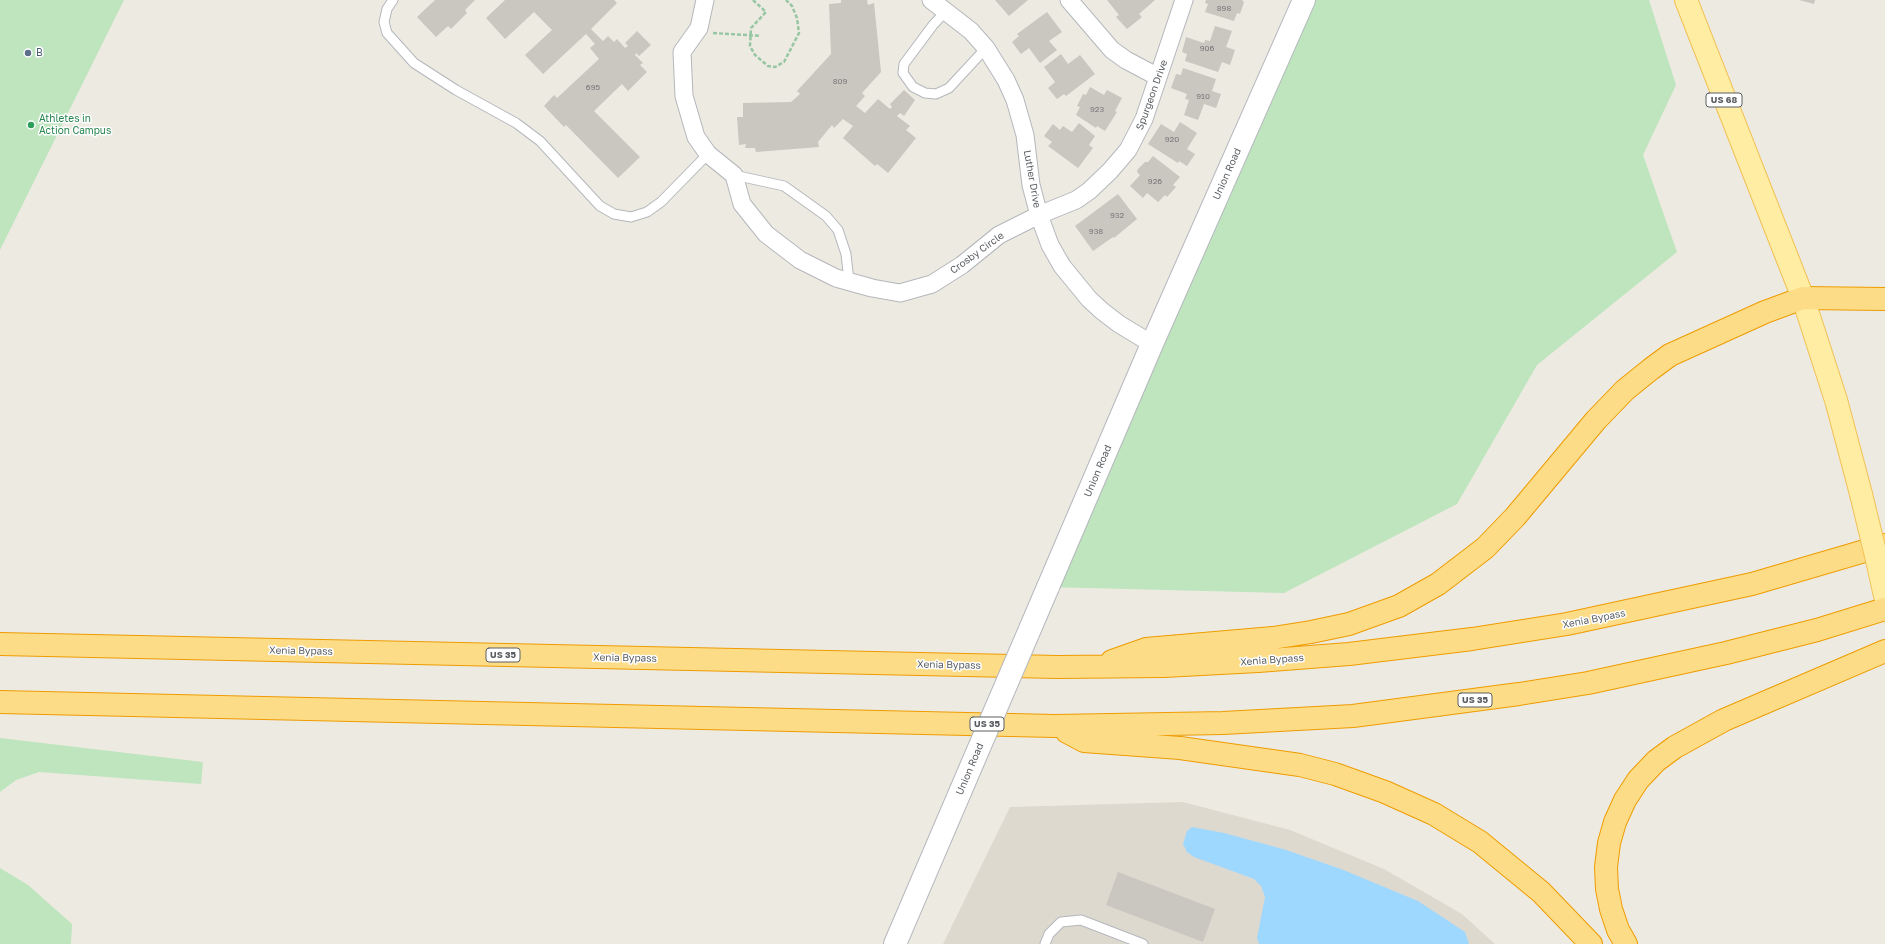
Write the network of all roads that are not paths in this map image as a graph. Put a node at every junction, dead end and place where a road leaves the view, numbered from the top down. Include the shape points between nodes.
1 (393, 0) edge
2 (705, 0) edge
3 (931, 0) edge
4 (1069, 0) edge
5 (1184, 0) edge
6 (1304, 0) edge
7 (1686, 0) edge
8 (946, 11) junction
9 (986, 48) junction
10 (1158, 77) junction
11 (708, 154) junction
12 (734, 175) junction
13 (1039, 215) junction
14 (849, 281) junction
15 (1803, 298) junction
16 (1885, 299) edge
17 (1152, 344) junction
18 (1885, 545) edge
19 (1885, 596) edge
20 (1885, 609) edge
21 (0, 644) edge
22 (1885, 651) edge
23 (1096, 667) junction
24 (0, 702) edge
25 (1055, 726) junction
26 (895, 944) edge
27 (1045, 944) edge
28 (1143, 944) edge
29 (1590, 944) edge
30 (1626, 944) edge

1 - 11 lane via 387,9 384,22 387,33 414,63 516,123 540,141 600,206 614,214 631,217 647,212 661,202
2 - 11 street via 699,28 682,52 684,96 696,137
3 - 8 street, Luther Drive
4 - 10 street via 1112,50
5 - 10 street, Spurgeon Drive
6 - 17 street, Union Road
7 - 15 main road, US 68
8 - 9 street, Luther Drive via 972,31
8 - 9 lane via 932,25 904,64 903,73 913,87 925,93 936,94 949,88
9 - 13 street, Luther Drive via 1006,80 1021,116 1026,135 1031,184
10 - 13 street, Spurgeon Drive via 1136,136 1110,171 1076,200
11 - 12 street
12 - 14 street, Crosby Circle via 742,204 766,234 800,260 836,278
12 - 14 lane via 784,186 826,216 838,230 846,254
13 - 14 street, Crosby Circle via 999,235 962,265 932,284 900,292
13 - 17 street, Luther Drive via 1050,245 1062,266 1089,298 1119,324
15 - 16 highway
15 - 19 main road, US 68, bridge via 1836,400
15 - 23 highway via 1690,345 1651,368 1596,420 1502,532 1462,567 1419,596 1372,616 1311,632 1273,638 1146,649
17 - 26 street, Union Road, bridge
18 - 23 highway, Xenia Bypass / US 35 via 1792,574 1664,604 1472,640 1258,661
20 - 25 highway, US 35 via 1817,630 1726,653 1588,683 1519,694 1352,716 1223,724
21 - 23 highway, Xenia Bypass / US 35
22 - 30 highway via 1724,720 1675,747 1656,761 1638,780 1615,822 1606,867 1606,889 1611,909
24 - 25 highway, US 35
25 - 29 highway via 1084,741 1180,748 1279,762 1335,774 1385,792 1434,814 1480,842 1541,892
27 - 28 lane via 1049,934 1061,922 1081,920

